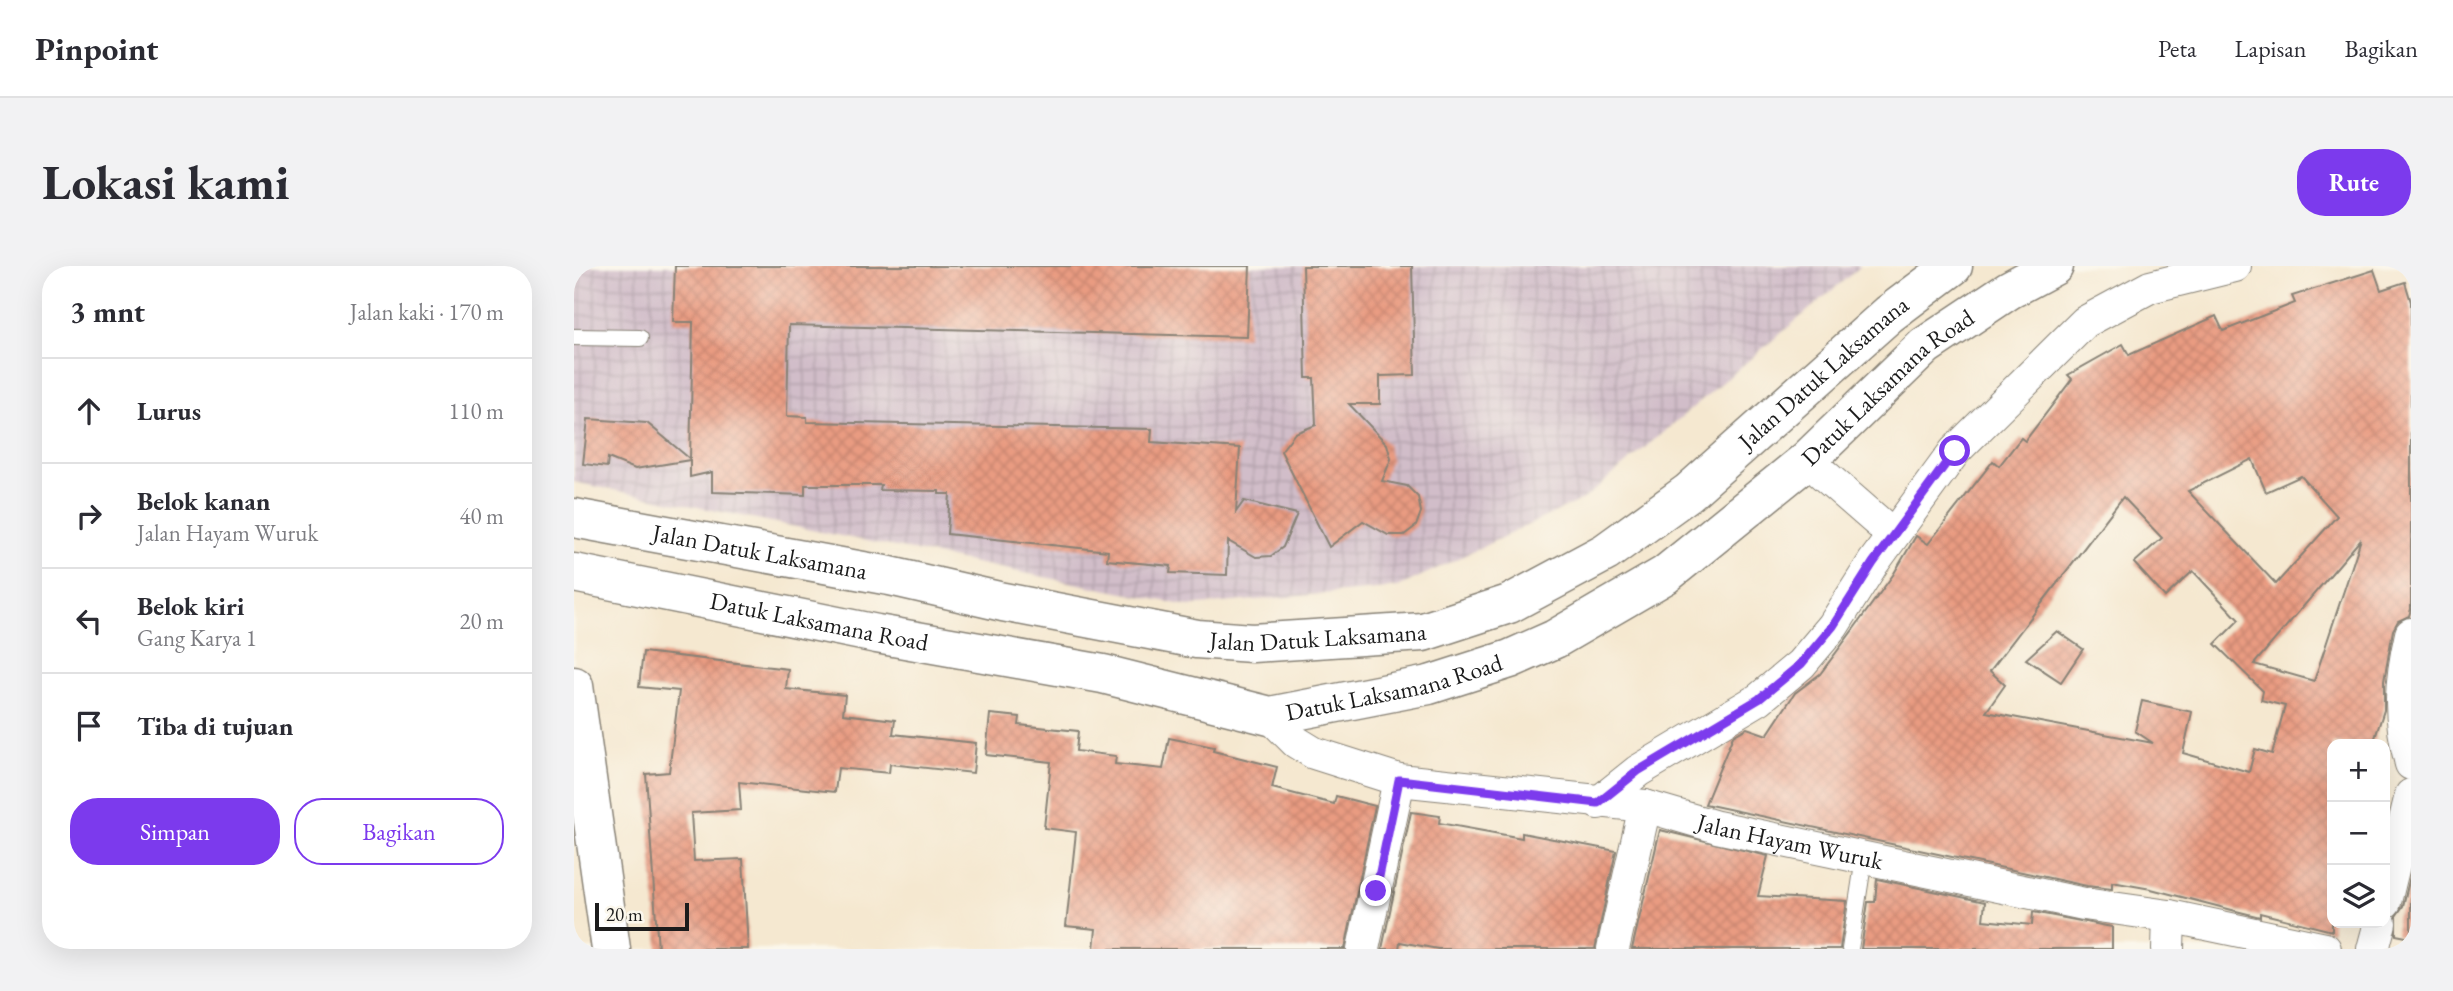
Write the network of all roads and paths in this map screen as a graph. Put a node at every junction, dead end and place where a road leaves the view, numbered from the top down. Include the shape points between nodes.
1 (1953, 266) edge
2 (2054, 266) edge
3 (2235, 266) edge
4 (574, 337) edge
5 (640, 338) dead end
6 (1807, 460) junction
7 (574, 517) edge
8 (1893, 535) junction
9 (574, 573) edge
10 (2411, 634) edge
11 (574, 686) edge
12 (1269, 716) junction
13 (2411, 764) edge
14 (1399, 780) junction
15 (2411, 795) edge
16 (1598, 803) junction
17 (1645, 806) junction
18 (1864, 858) junction
19 (2390, 881) edge
20 (2169, 916) junction
21 (2379, 928) edge
22 (611, 949) edge
23 (1363, 949) edge
24 (1613, 949) edge
25 (1850, 949) edge
26 (2168, 949) edge
27 (2325, 949) edge
28 (2373, 949) edge

1 - 7 main road, Jalan Datuk Laksamana via 1889,314 1689,492 1606,552 1509,604 1423,632 1265,643 1196,639
2 - 6 main road, Datuk Laksamana Road via 2009,289 1925,346
3 - 8 street via 2150,287 2085,322 1955,451
4 - 5 lane
6 - 8 street
6 - 12 main road, Datuk Laksamana Road via 1665,575 1555,639 1510,659 1429,684
8 - 16 street via 1833,626 1801,664 1759,699 1638,771
9 - 12 main road, Datuk Laksamana Road via 1103,674
10 - 13 street via 2401,676 2400,706
11 - 22 main road
12 - 14 street, Jalan Hayam Wuruk via 1314,753
14 - 16 street, Jalan Hayam Wuruk
14 - 23 street
15 - 19 street
16 - 17 street, Jalan Hayam Wuruk
17 - 18 street, Jalan Hayam Wuruk via 1717,827
17 - 24 street
18 - 20 street, Jalan Hayam Wuruk via 2084,904
18 - 25 lane
20 - 26 street
20 - 27 street, Jalan Hayam Wuruk
21 - 28 street

